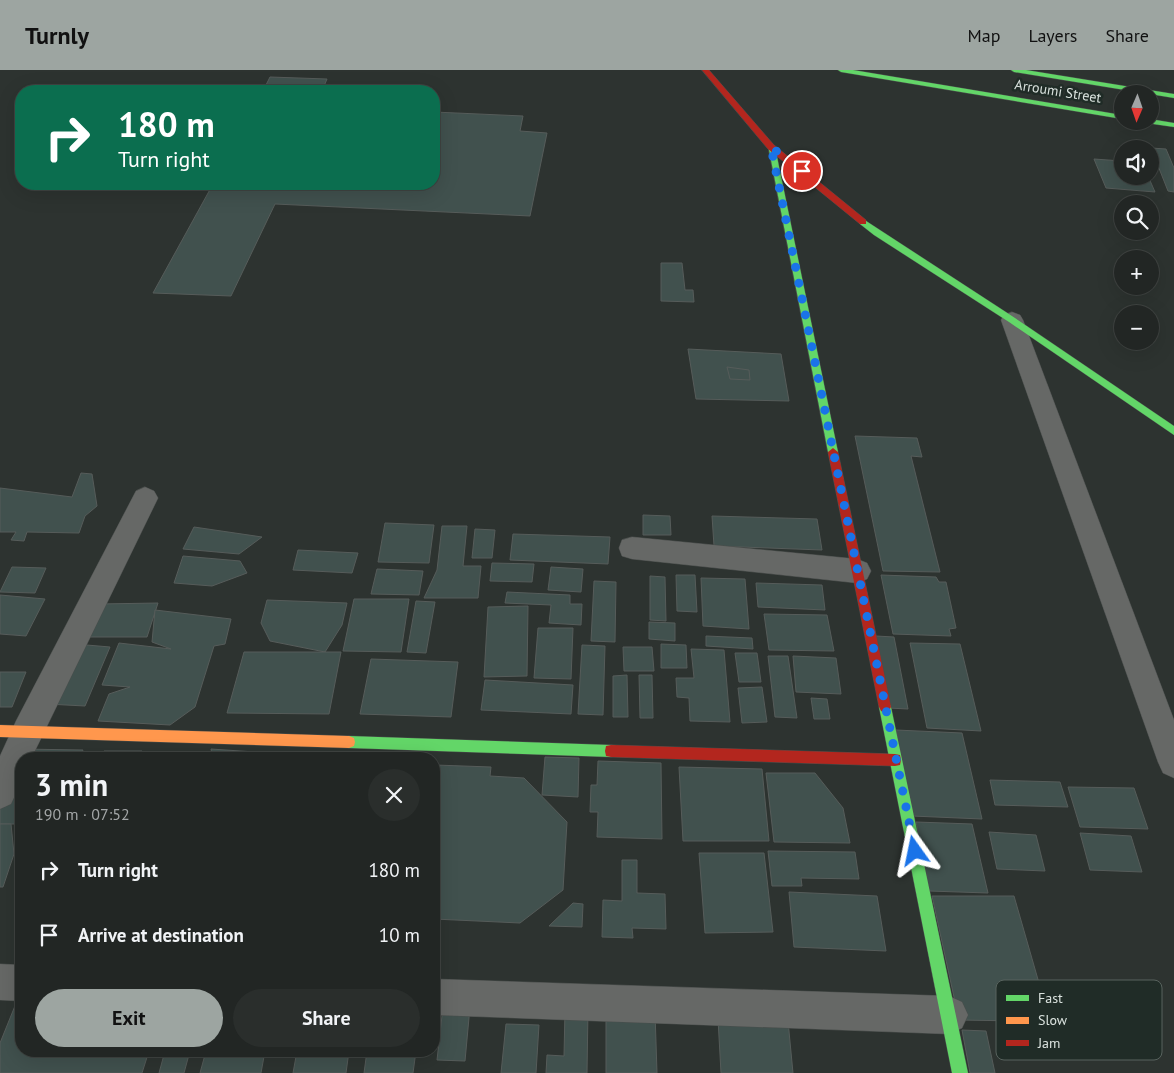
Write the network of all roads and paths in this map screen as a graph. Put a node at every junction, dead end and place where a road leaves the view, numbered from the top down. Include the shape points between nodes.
1 (705, 70) edge
2 (841, 70) edge
3 (1014, 70) edge
4 (1174, 96) edge
5 (1114, 116) edge
6 (1159, 123) edge
7 (1174, 125) edge
8 (771, 147) junction
9 (1012, 320) junction
10 (1174, 431) edge
11 (145, 498) dead end
12 (632, 548) dead end
13 (857, 571) junction
14 (14, 732) edge
15 (895, 760) junction
16 (1174, 762) edge
17 (0, 793) edge
18 (0, 982) edge
19 (15, 983) edge
20 (440, 997) edge
21 (949, 1015) junction
22 (960, 1073) edge

1 - 8 street
2 - 5 street, Arroumi Street
3 - 4 street, Arroumi Street
6 - 7 street
8 - 9 street via 877,233
8 - 13 street
9 - 10 street
9 - 16 street
11 - 14 street
12 - 13 street
13 - 15 street
14 - 15 street
14 - 17 street
15 - 21 street
18 - 19 street
20 - 21 street
21 - 22 street

